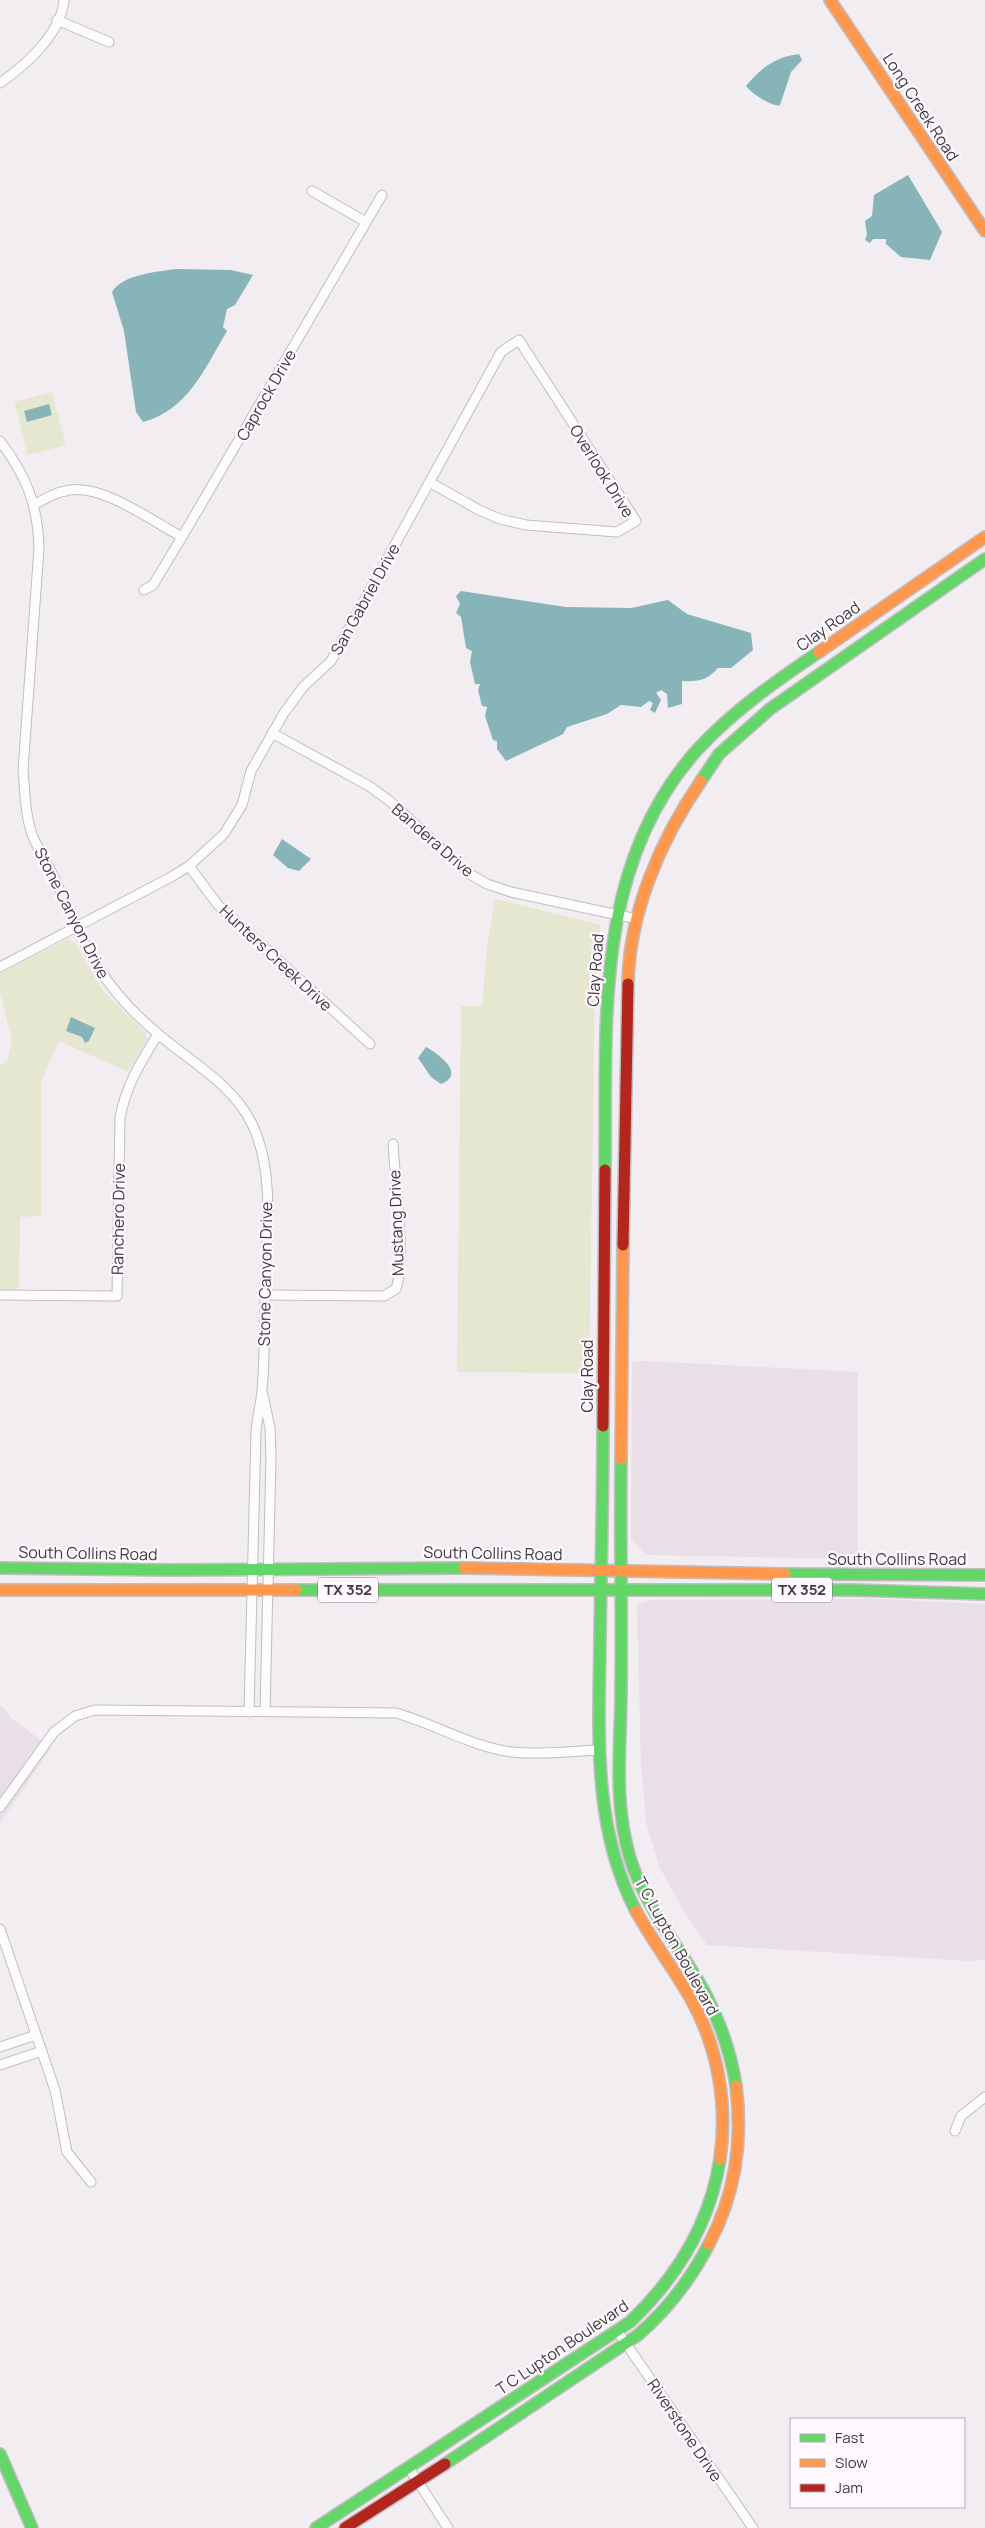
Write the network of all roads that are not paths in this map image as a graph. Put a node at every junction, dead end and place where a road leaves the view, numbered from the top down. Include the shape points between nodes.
1 (64, 0) edge
2 (830, 0) edge
3 (57, 20) junction
4 (109, 42) dead end
5 (0, 84) edge
6 (312, 191) dead end
7 (382, 195) dead end
8 (366, 222) junction
9 (985, 231) edge
10 (519, 340) joint
11 (0, 441) edge
12 (431, 483) junction
13 (34, 505) junction
14 (985, 536) edge
15 (182, 537) junction
16 (985, 559) edge
17 (144, 590) dead end
18 (272, 733) junction
19 (189, 866) junction
20 (618, 915) junction
21 (637, 918) junction
22 (76, 928) junction
23 (0, 967) edge
24 (158, 1034) junction
25 (370, 1044) dead end
26 (393, 1144) dead end
27 (0, 1295) edge
28 (265, 1295) junction
29 (262, 1392) junction
30 (254, 1484) junction
31 (271, 1484) junction
32 (0, 1568) edge
33 (252, 1570) junction
34 (270, 1570) junction
35 (601, 1571) junction
36 (620, 1572) junction
37 (985, 1575) edge
38 (839, 1576) junction
39 (855, 1576) junction
40 (0, 1590) edge
41 (252, 1590) junction
42 (269, 1590) junction
43 (600, 1590) junction
44 (620, 1590) junction
45 (838, 1590) junction
46 (854, 1590) junction
47 (985, 1594) edge
48 (265, 1711) junction
49 (249, 1712) junction
50 (600, 1750) junction
51 (618, 1750) junction
52 (0, 1807) edge
53 (0, 1929) edge
54 (675, 1946) junction
55 (662, 1954) junction
56 (36, 2034) junction
57 (0, 2047) edge
58 (42, 2051) junction
59 (0, 2065) edge
60 (985, 2097) edge
61 (955, 2131) dead end
62 (722, 2152) junction
63 (737, 2154) junction
64 (91, 2182) dead end
65 (618, 2332) junction
66 (626, 2344) junction
67 (0, 2454) edge
68 (409, 2468) junction
69 (417, 2481) junction
70 (32, 2528) edge
71 (316, 2528) edge
72 (345, 2528) edge
73 (448, 2528) edge
74 (753, 2528) edge

1 - 3 street
2 - 9 main road, Long Creek Road
3 - 4 street
3 - 5 street via 30,61
6 - 8 street
7 - 8 street, Caprock Drive
8 - 15 street, Caprock Drive
10 - 12 street, San Gabriel Drive via 501,352
10 - 12 street, Overlook Drive via 636,521 617,532 526,525 479,510
11 - 13 street, Stone Canyon Drive via 29,488
12 - 18 street, San Gabriel Drive via 331,661 303,687
13 - 15 street via 55,494 86,490 103,494
13 - 22 street, Stone Canyon Drive via 39,548 23,770 26,806 33,837
14 - 20 main road, Clay Road via 770,685 726,722 684,768 652,820 629,872
15 - 17 street, Caprock Drive via 153,585
16 - 21 main road, Clay Road via 770,709 719,754 671,830 656,861
18 - 19 street, San Gabriel Drive via 251,771 242,806 224,834
18 - 20 street, Bandera Drive via 391,802 468,873 487,884
19 - 22 street, San Gabriel Drive
19 - 25 street, Hunters Creek Drive via 218,904
20 - 21 street, Bandera Drive
20 - 35 main road, Clay Road via 613,932 609,986
21 - 36 main road, Clay Road via 628,975 620,1376
22 - 23 street, San Gabriel Drive
22 - 24 street, Stone Canyon Drive via 112,989
24 - 27 street, Ranchero Drive via 132,1076 120,1118 117,1296
24 - 28 street, Stone Canyon Drive via 207,1070 229,1092 252,1124 264,1160 266,1178
26 - 28 street, Mustang Drive via 399,1247 396,1289 384,1296
28 - 29 street, Stone Canyon Drive
29 - 30 street, Stone Canyon Drive via 256,1432
29 - 31 street, Stone Canyon Drive via 270,1428
30 - 31 street
30 - 33 street, Stone Canyon Drive
31 - 34 street, Stone Canyon Drive
32 - 33 main road, South Collins Road / TX 352
33 - 34 main road, South Collins Road / TX 352
33 - 41 street, Stone Canyon Drive
34 - 35 main road, South Collins Road / TX 352 via 524,1568
34 - 42 street, Stone Canyon Drive
35 - 36 main road, South Collins Road / TX 352
35 - 43 main road, T C Lupton Boulevard
36 - 38 main road, South Collins Road / TX 352
36 - 44 main road, T C Lupton Boulevard
37 - 39 main road, South Collins Road / TX 352
38 - 39 main road, South Collins Road / TX 352
38 - 45 main road
39 - 46 main road
40 - 41 main road, South Collins Road / TX 352
41 - 42 main road, South Collins Road / TX 352
41 - 49 street, Stone Canyon Drive
42 - 43 main road, South Collins Road / TX 352
42 - 48 street, Stone Canyon Drive
43 - 44 main road, South Collins Road / TX 352
43 - 50 main road, T C Lupton Boulevard
44 - 45 main road, South Collins Road / TX 352
44 - 51 main road, T C Lupton Boulevard
45 - 46 main road, South Collins Road / TX 352
46 - 47 main road, South Collins Road / TX 352
48 - 49 street
48 - 50 street via 396,1713 474,1742 512,1752
49 - 52 street via 95,1710 75,1716 54,1732
50 - 51 main road
50 - 55 main road, T C Lupton Boulevard via 604,1812 613,1856 636,1913
51 - 54 main road, T C Lupton Boulevard via 619,1807 629,1856 646,1900
53 - 56 street
54 - 55 main road
54 - 63 main road, T C Lupton Boulevard via 705,1993 726,2040 737,2095
55 - 62 main road, T C Lupton Boulevard via 693,2004 712,2048 722,2100
56 - 57 street
56 - 58 street
58 - 59 street
58 - 64 street via 55,2090 67,2152
60 - 61 street via 961,2116
62 - 63 main road
62 - 65 main road, T C Lupton Boulevard via 711,2202 688,2253 657,2297
63 - 66 main road, T C Lupton Boulevard via 724,2212 699,2265 662,2313
65 - 66 street, Riverstone Drive
65 - 68 main road, T C Lupton Boulevard
66 - 69 main road, T C Lupton Boulevard
66 - 74 street, Riverstone Drive
67 - 70 main road
68 - 69 street
68 - 71 main road, T C Lupton Boulevard
69 - 72 main road, T C Lupton Boulevard
69 - 73 street

